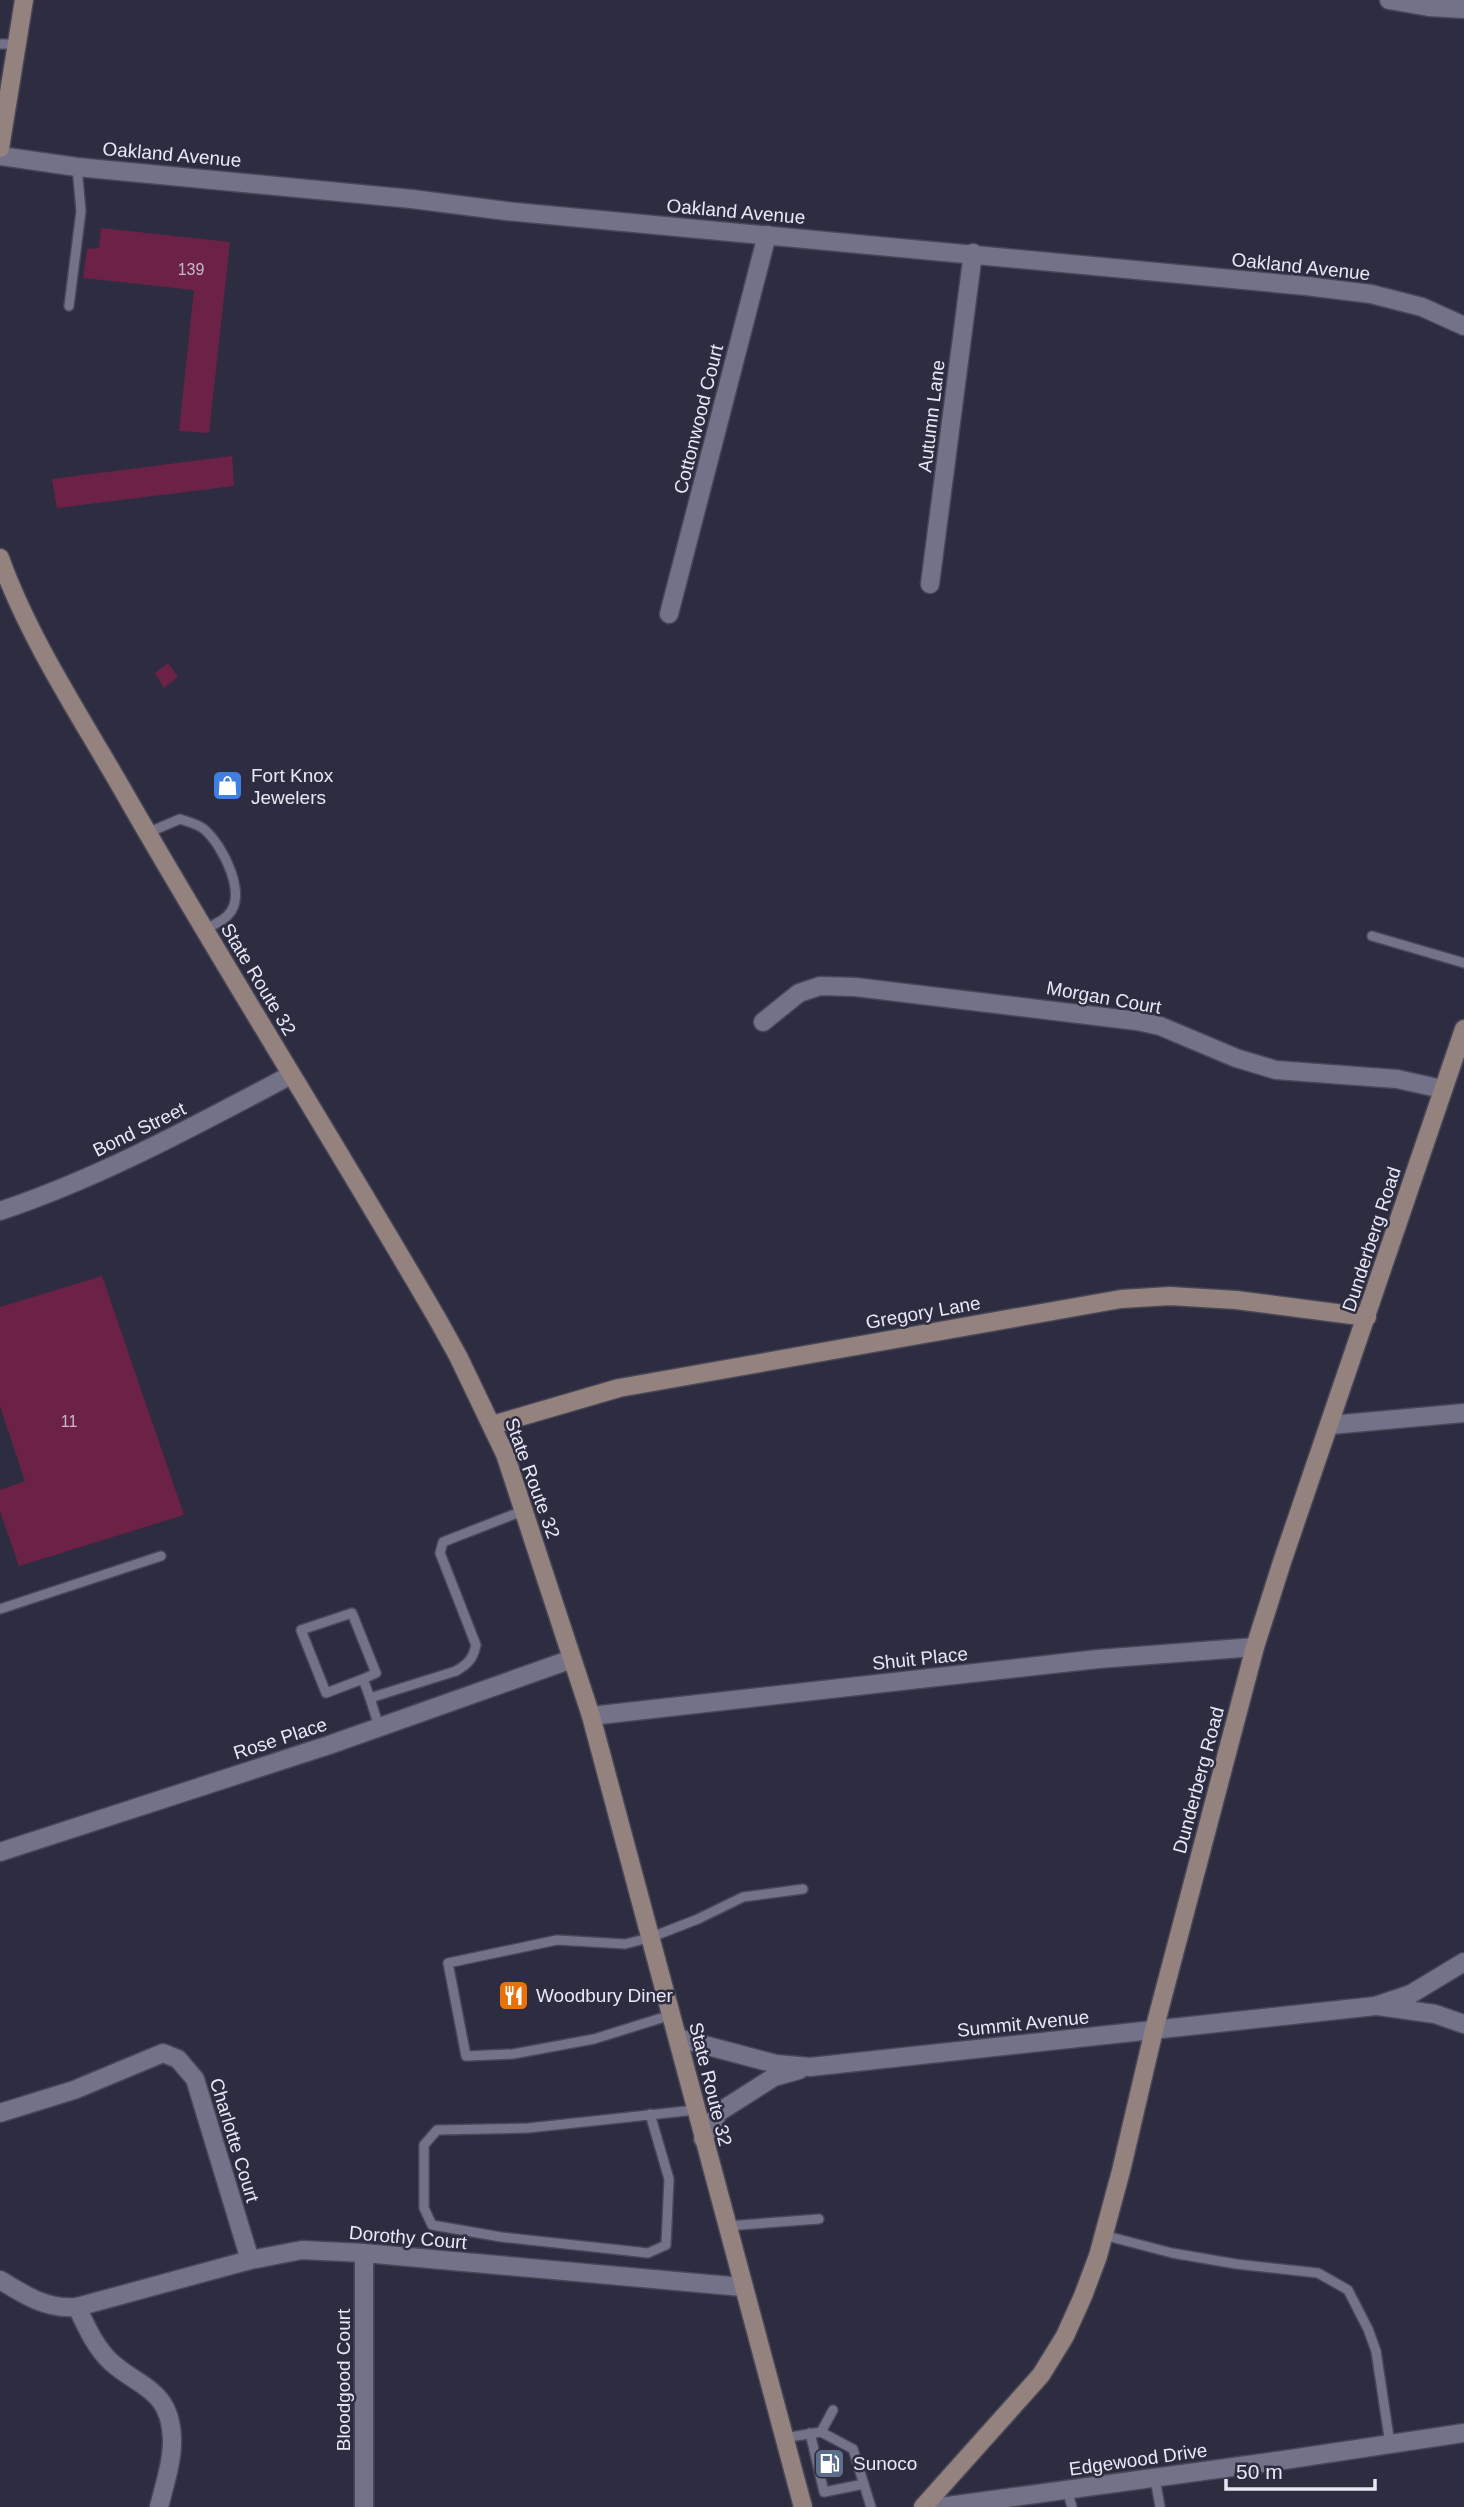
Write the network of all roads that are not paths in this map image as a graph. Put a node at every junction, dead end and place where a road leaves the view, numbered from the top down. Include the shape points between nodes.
1 (24, 0) edge
2 (1389, 0) edge
3 (1464, 9) edge
4 (8, 44) edge
5 (0, 148) edge
6 (0, 156) edge
7 (77, 167) junction
8 (767, 235) junction
9 (973, 253) junction
10 (69, 306) dead end
11 (1464, 326) edge
12 (2, 565) edge
13 (930, 584) dead end
14 (669, 614) dead end
15 (148, 833) junction
16 (205, 930) junction
17 (1372, 936) dead end
18 (1464, 963) edge
19 (763, 1022) dead end
20 (1464, 1029) edge
21 (291, 1075) junction
22 (1443, 1089) junction
23 (0, 1211) edge
24 (1367, 1317) junction
25 (1464, 1413) edge
26 (492, 1425) junction
27 (1331, 1425) junction
28 (525, 1510) junction
29 (161, 1556) dead end
30 (0, 1609) edge
31 (1255, 1647) junction
32 (572, 1659) junction
33 (363, 1679) junction
34 (370, 1698) junction
35 (591, 1716) junction
36 (379, 1727) junction
37 (0, 1852) edge
38 (803, 1889) dead end
39 (649, 1938) junction
40 (1464, 1962) edge
41 (1375, 2006) junction
42 (671, 2015) junction
43 (1464, 2024) edge
44 (1154, 2030) junction
45 (678, 2038) junction
46 (810, 2067) junction
47 (695, 2110) junction
48 (0, 2113) edge
49 (650, 2114) junction
50 (703, 2139) junction
51 (820, 2218) dead end
52 (726, 2226) junction
53 (1104, 2235) junction
54 (364, 2253) junction
55 (250, 2260) junction
56 (0, 2280) edge
57 (743, 2287) junction
58 (77, 2307) junction
59 (833, 2410) dead end
60 (821, 2432) junction
61 (810, 2433) junction
62 (1464, 2433) edge
63 (784, 2438) junction
64 (1390, 2444) junction
65 (1155, 2478) junction
66 (864, 2484) junction
67 (1070, 2498) edge
68 (159, 2507) edge
69 (364, 2507) edge
70 (803, 2507) edge
71 (871, 2507) edge
72 (923, 2507) edge
73 (942, 2507) edge
74 (1160, 2507) edge

1 - 4 street
2 - 3 street
4 - 5 street
6 - 7 street, Oakland Avenue
7 - 8 street, Oakland Avenue
7 - 10 lane via 81,211
8 - 9 street, Oakland Avenue
8 - 14 street, Cottonwood Court
9 - 11 street, Oakland Avenue via 1371,294 1422,307
9 - 13 street, Autumn Lane
12 - 15 street, State Route 32 via 42,648
15 - 16 street, State Route 32
15 - 16 lane via 180,819 204,828 217,842 237,893 230,914
16 - 21 street, State Route 32
17 - 18 lane
19 - 22 street, Morgan Court via 799,993 820,986 855,987 1137,1021 1276,1070 1397,1079
20 - 22 street, Dunderberg Road
21 - 23 street, Bond Street via 123,1162
21 - 26 street, State Route 32 via 438,1320
22 - 24 street, Dunderberg Road
24 - 26 street, Gregory Lane via 1236,1300 1121,1299 619,1388
24 - 27 street, Dunderberg Road
25 - 27 street
26 - 28 street, State Route 32
27 - 31 street, Dunderberg Road
28 - 32 street, State Route 32
28 - 34 lane via 448,1538 440,1548 476,1646 468,1664
29 - 30 lane
31 - 35 street, Shuit Place via 1098,1659
31 - 44 street, Dunderberg Road
32 - 35 street, State Route 32
32 - 36 street, Rose Place
33 - 33 lane via 376,1674 352,1613 301,1630 326,1693
33 - 34 lane
34 - 36 lane
35 - 39 street, State Route 32
36 - 37 street, Rose Place
38 - 39 lane via 743,1897
39 - 42 street, State Route 32
39 - 42 lane via 625,1944 557,1940 448,1963 466,2056 513,2054 594,2039
40 - 41 street, Summit Avenue via 1411,1994
41 - 43 street, Summit Avenue via 1435,2014
41 - 44 street, Summit Avenue
42 - 45 street, State Route 32
44 - 46 street, Summit Avenue
44 - 53 street, Dunderberg Road
45 - 46 street, Summit Avenue via 776,2064
45 - 47 street, State Route 32
46 - 50 street via 774,2077 719,2112
47 - 49 lane
47 - 50 street, State Route 32
48 - 55 street, Charlotte Court via 74,2090 163,2053 178,2059 194,2079
49 - 49 lane via 669,2179 666,2245 648,2253 432,2225 424,2208 424,2145 437,2130 528,2128
50 - 52 street, State Route 32
51 - 52 lane
52 - 57 street, State Route 32
53 - 64 lane via 1172,2253 1318,2273 1348,2290 1376,2351
53 - 72 street, Dunderberg Road via 1083,2297 1041,2375
54 - 55 street, Dorothy Court via 302,2250
54 - 57 street, Dorothy Court
54 - 69 street, Bloodgood Court
55 - 58 street, Dorothy Court
56 - 58 street via 46,2304
57 - 63 street, State Route 32
58 - 68 street via 110,2362 155,2393 167,2412 172,2438
59 - 60 lane
60 - 61 lane
60 - 66 lane via 853,2449
61 - 63 lane
61 - 66 lane via 824,2492
62 - 64 street, Edgewood Drive
63 - 70 street, State Route 32
64 - 65 street, Edgewood Drive
65 - 67 street, Edgewood Drive
65 - 74 lane
66 - 71 lane
67 - 73 street, Edgewood Drive

